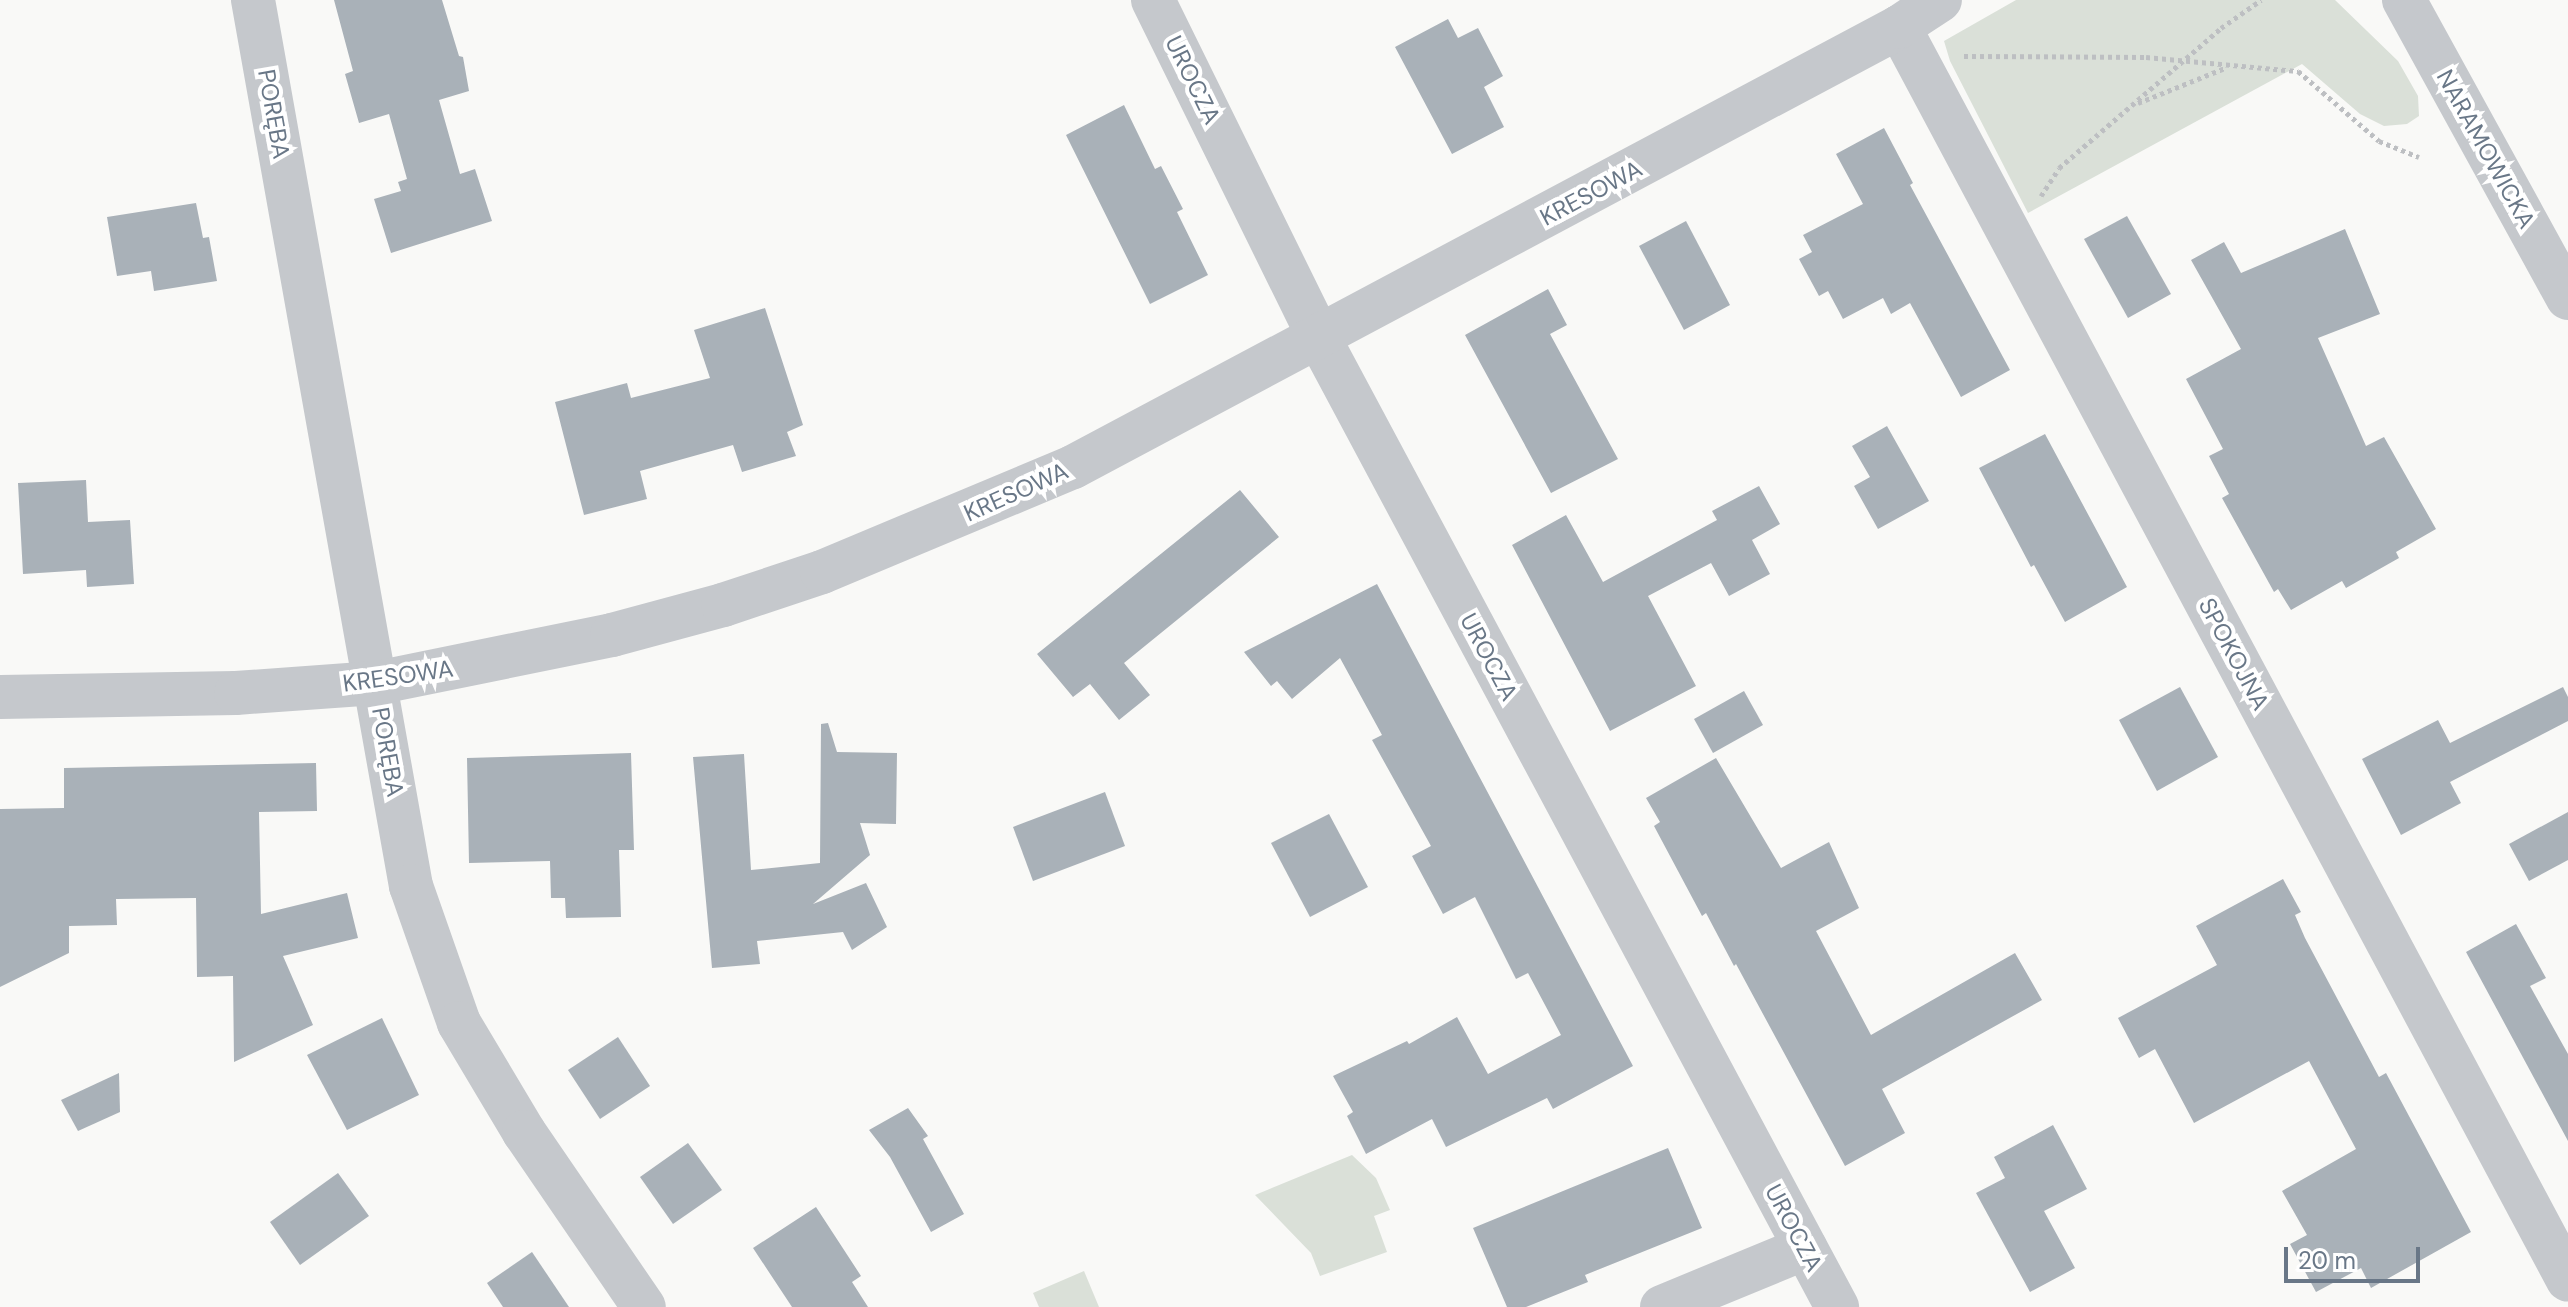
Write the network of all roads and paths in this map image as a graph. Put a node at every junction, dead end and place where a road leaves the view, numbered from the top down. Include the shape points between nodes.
1 (253, 0) edge
2 (1153, 0) edge
3 (1940, 0) edge
4 (2261, 0) edge
5 (2404, 0) edge
6 (1905, 39) junction
7 (2182, 61) junction
8 (2228, 66) junction
9 (2133, 105) junction
10 (2419, 157) dead end
11 (2018, 248) junction
12 (2564, 280) edge
13 (1319, 338) junction
14 (376, 683) junction
15 (0, 697) edge
16 (1805, 1248) junction
17 (2568, 1280) edge
18 (644, 1307) edge
19 (1662, 1307) edge
20 (1837, 1307) edge

1 - 14 street, PORĘBA
2 - 13 street, UROCZA
3 - 6 street, KRESOWA
4 - 7 path
5 - 12 street, NARAMOWICKA
6 - 7 path via 1969,57
6 - 11 street, SPOKOJNA
6 - 13 street, KRESOWA
7 - 8 path
7 - 9 path
8 - 9 path
8 - 10 path via 2298,71 2379,141
9 - 11 path via 2059,168 2033,209
11 - 17 street, SPOKOJNA
13 - 14 street, KRESOWA via 1073,467 822,572 612,635
13 - 16 street, UROCZA
14 - 15 street, KRESOWA via 236,693
14 - 18 street, PORĘBA via 411,886 459,1023 524,1132
16 - 19 street
16 - 20 street, UROCZA

